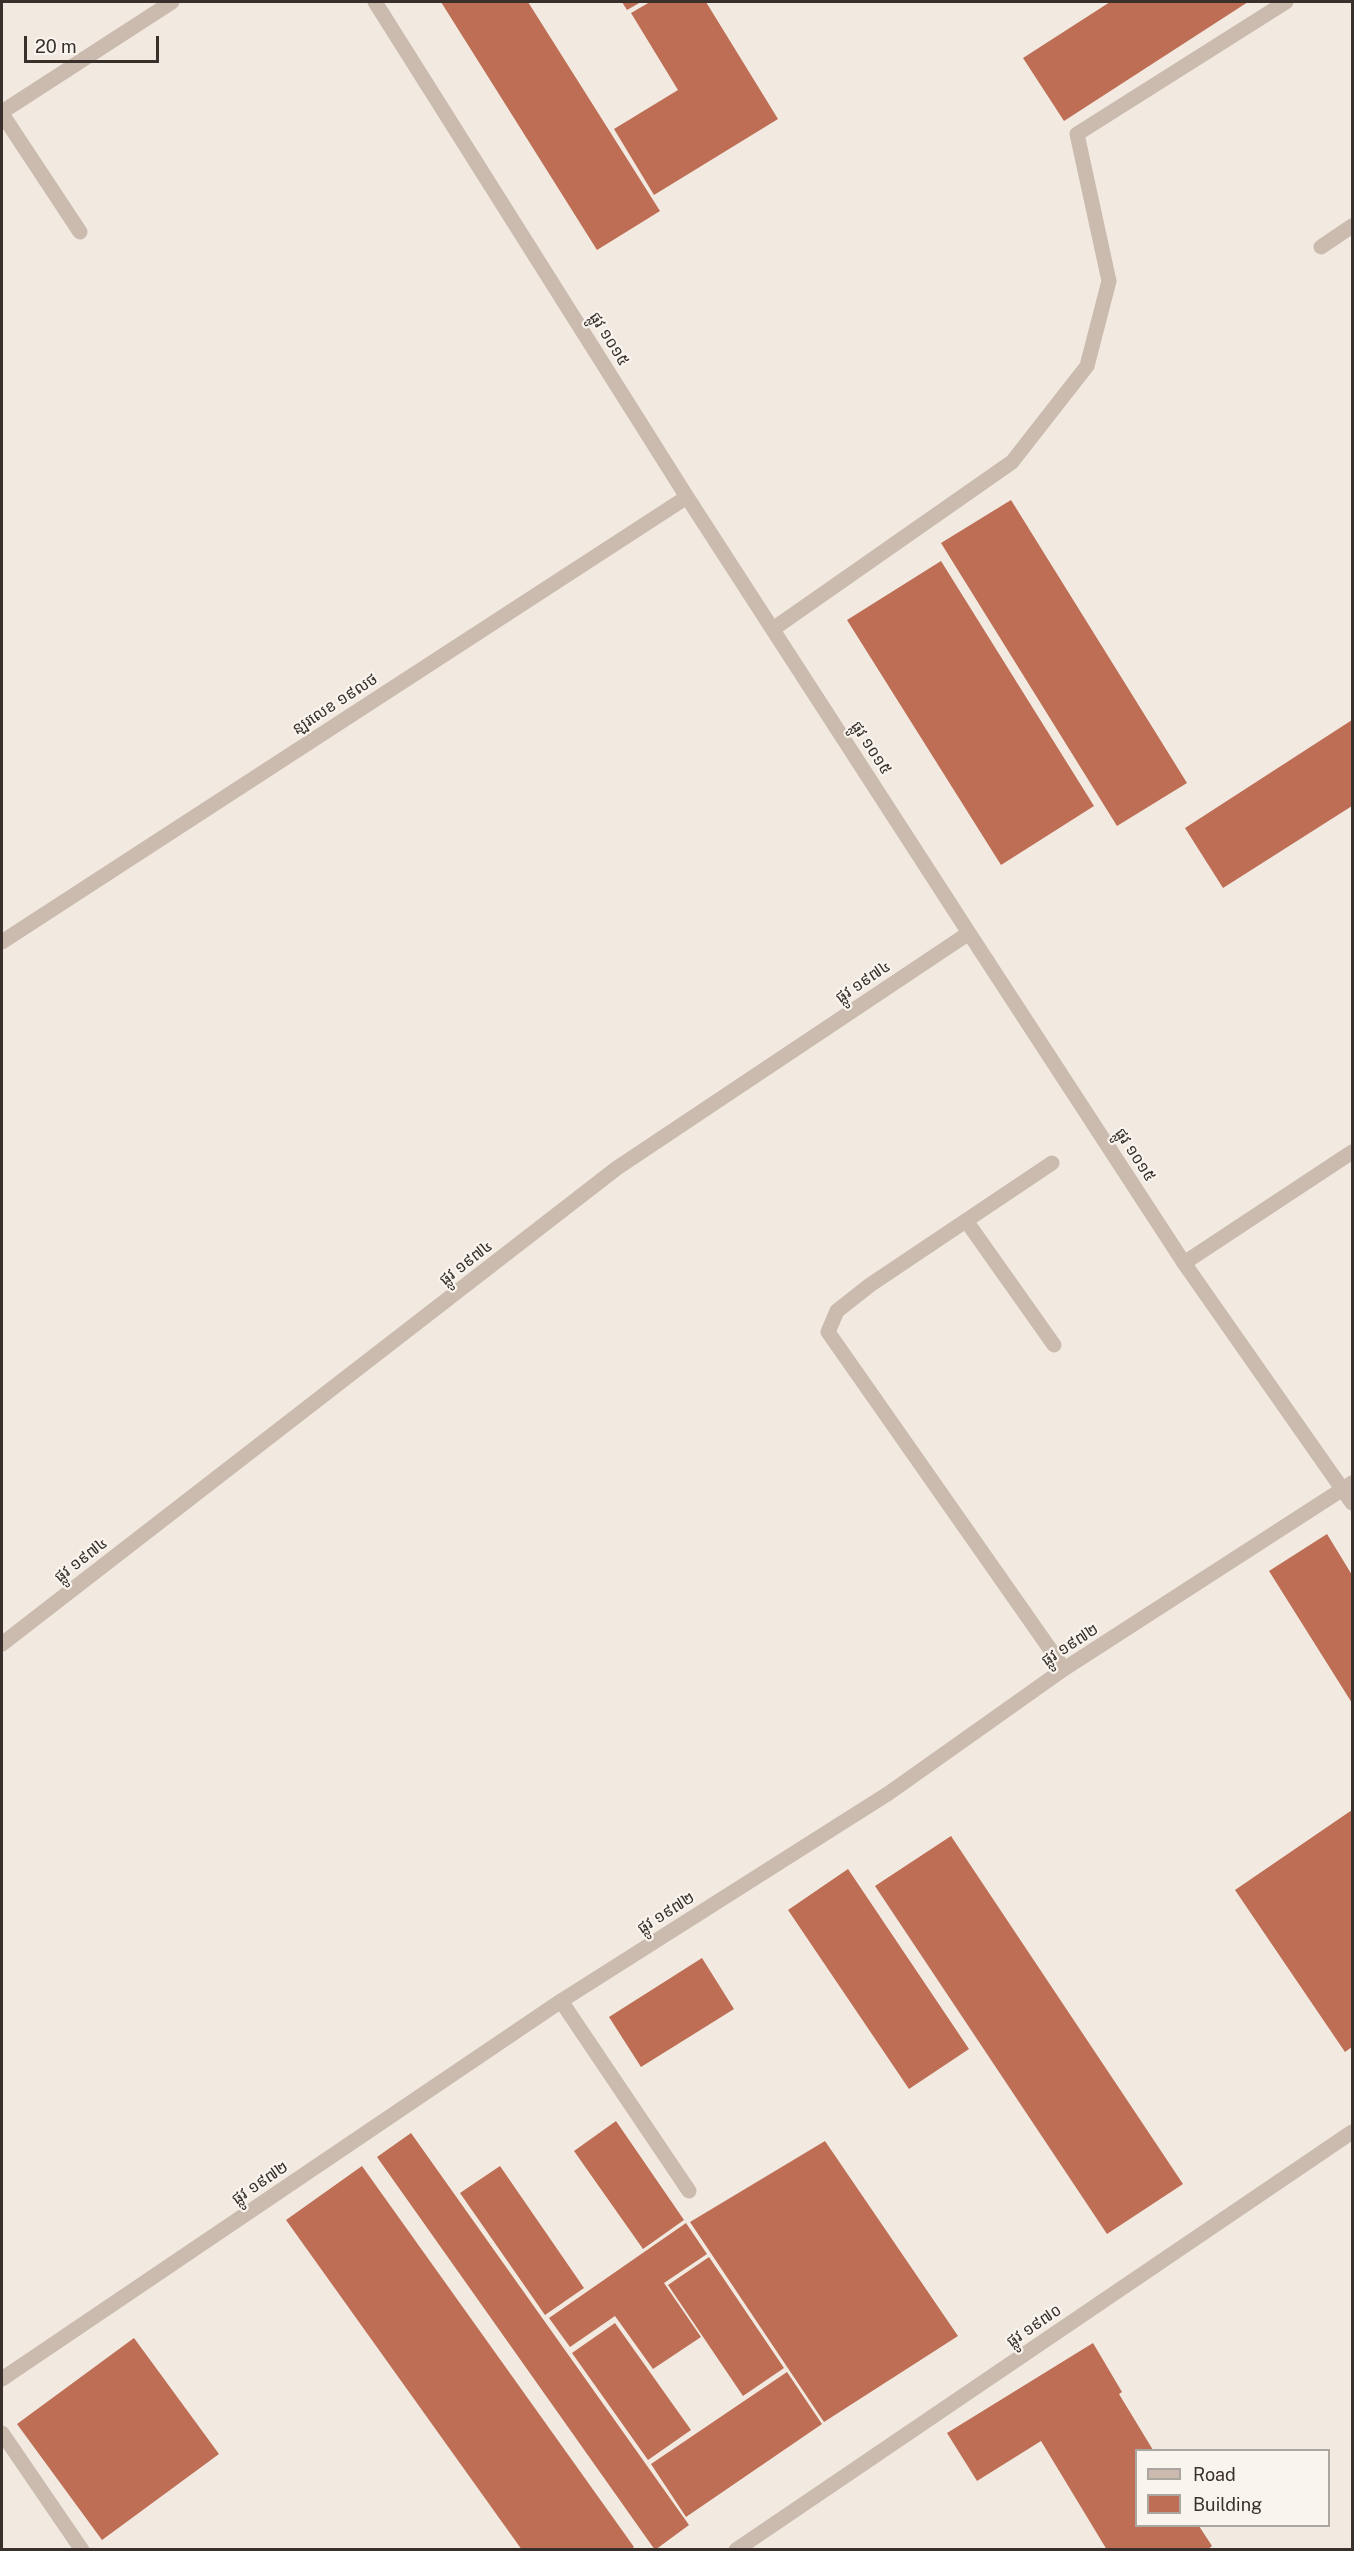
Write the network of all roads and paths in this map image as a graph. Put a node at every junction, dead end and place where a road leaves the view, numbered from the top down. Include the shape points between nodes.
1 (172, 2) edge
2 (375, 2) edge
3 (1286, 2) edge
4 (2, 113) edge
5 (1353, 225) edge
6 (80, 232) dead end
7 (1321, 248) dead end
8 (687, 497) junction
9 (773, 629) junction
10 (969, 933) junction
11 (2, 942) edge
12 (1353, 1152) edge
13 (1052, 1163) dead end
14 (967, 1222) junction
15 (1184, 1263) junction
16 (1054, 1345) dead end
17 (1348, 1486) edge
18 (1353, 1503) edge
19 (2, 1644) edge
20 (1064, 1669) junction
21 (561, 2001) junction
22 (1353, 2132) edge
23 (689, 2191) dead end
24 (2, 2379) edge
25 (2, 2433) edge
26 (82, 2550) edge
27 (736, 2550) edge

1 - 4 street
2 - 8 street, ផ្លូវ ១០១៥
3 - 9 street via 1077,134 1109,281 1087,366 1012,462
4 - 6 street
5 - 7 street
8 - 9 street, ផ្លូវ ១០១៥
8 - 11 street, ន្ឡរលេខ ១៩លថ
9 - 10 street, ផ្លូវ ១០១៥
10 - 15 street, ផ្លូវ ១០១៥
10 - 19 street, ផ្លូវ ១៩៧៤ via 617,1168
12 - 15 street
13 - 14 street
14 - 16 street
14 - 20 street via 853,1298 837,1311 828,1332
15 - 17 street, ផ្លូវ ១០១៥
17 - 18 street, ផ្លូវ ១០១៥
17 - 20 street, ផ្លូវ ១៩៧២
20 - 21 street, ផ្លូវ ១៩៧២ via 889,1793
21 - 23 street
21 - 24 street, ផ្លូវ ១៩៧២
22 - 27 street, ផ្លូវ ១៩៧០
25 - 26 street

